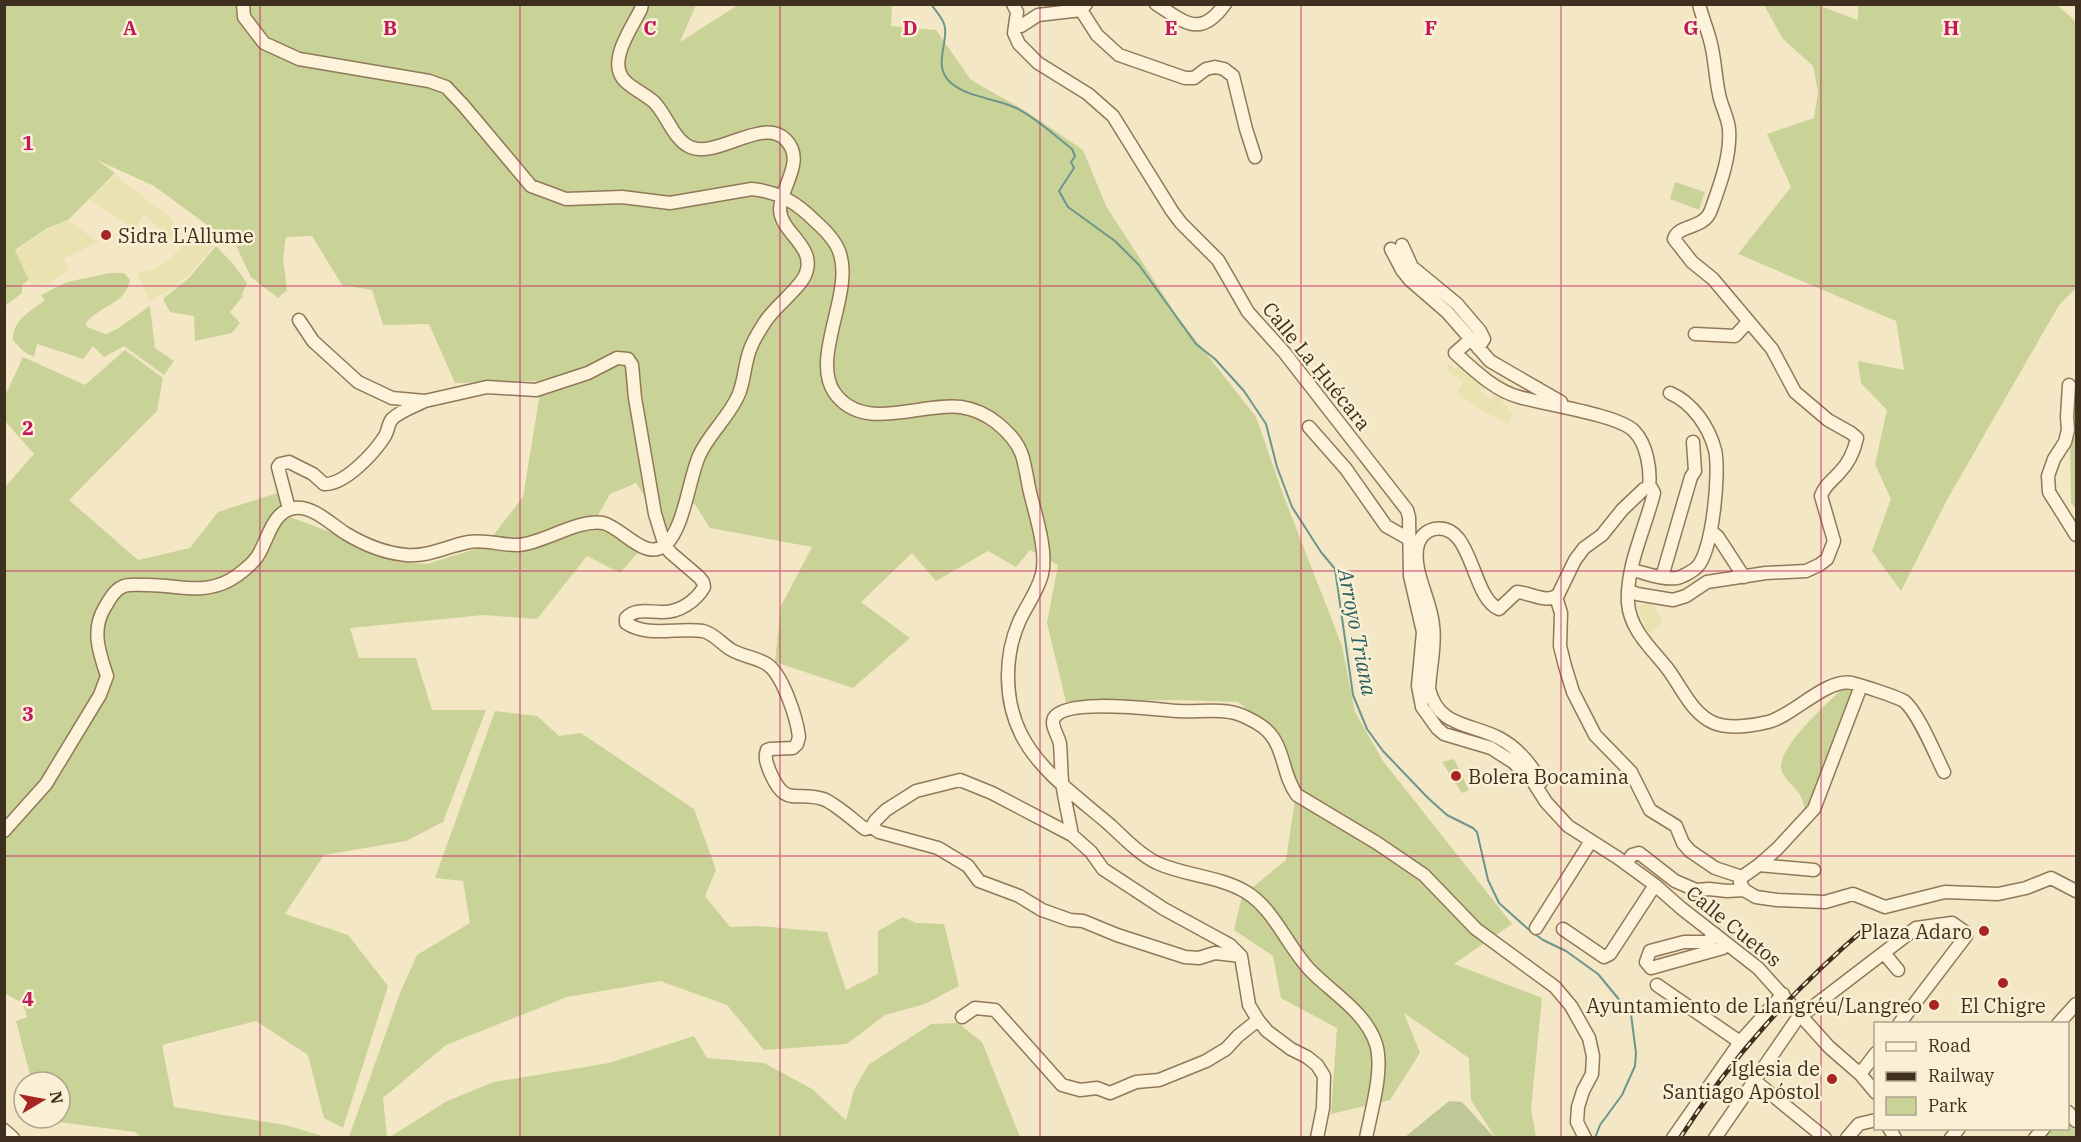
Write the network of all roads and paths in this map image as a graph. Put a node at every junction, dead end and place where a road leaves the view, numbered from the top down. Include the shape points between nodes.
1 (243, 4) edge
2 (642, 4) edge
3 (1013, 4) edge
4 (1156, 4) edge
5 (1225, 4) edge
6 (1699, 4) edge
7 (1083, 7) edge
8 (1016, 26) junction
9 (1256, 157) dead end
10 (783, 196) junction
11 (1397, 247) dead end
12 (299, 320) dead end
13 (1748, 322) junction
14 (1695, 333) dead end
15 (1475, 344) junction
16 (2069, 385) dead end
17 (1670, 393) dead end
18 (425, 401) junction
19 (1572, 409) junction
20 (1309, 427) dead end
21 (1693, 442) dead end
22 (1649, 487) junction
23 (289, 509) junction
24 (1711, 531) junction
25 (2076, 535) edge
26 (1409, 539) junction
27 (665, 546) junction
28 (1632, 570) junction
29 (1744, 577) junction
30 (1662, 578) junction
31 (1628, 590) junction
32 (1556, 597) junction
33 (1861, 686) junction
34 (1944, 772) dead end
35 (1062, 783) junction
36 (1543, 796) junction
37 (872, 827) junction
38 (4, 831) edge
39 (1072, 835) junction
40 (1591, 841) junction
41 (1626, 864) junction
42 (1759, 865) junction
43 (1814, 870) dead end
44 (1742, 877) junction
45 (1655, 885) junction
46 (1744, 890) junction
47 (2076, 890) edge
48 (1536, 927) dead end
49 (1563, 929) dead end
50 (1715, 934) junction
51 (1726, 944) junction
52 (1884, 953) junction
53 (1241, 956) junction
54 (1898, 970) dead end
55 (1657, 984) dead end
56 (1786, 997) junction
57 (2076, 1004) edge
58 (1802, 1015) junction
59 (962, 1017) dead end
60 (1258, 1020) junction
61 (1900, 1022) edge
62 (2059, 1022) edge
63 (1740, 1042) junction
64 (1874, 1054) edge
65 (1860, 1074) junction
66 (1755, 1081) junction
67 (1874, 1091) edge
68 (1874, 1120) edge
69 (4, 1131) edge
70 (1580, 1136) edge
71 (13, 1137) edge
72 (1317, 1137) edge
73 (1366, 1137) edge
74 (1673, 1137) edge
75 (1716, 1137) edge
76 (1825, 1137) edge
77 (1847, 1137) edge

1 - 10 street via 244,17 264,44 299,59 446,87 531,186 566,199 622,197 670,203 752,189
2 - 10 street via 617,62 619,73 657,105 689,146 706,149 758,133 784,137 790,145 793,171
3 - 8 street, Calle La Ḥuécara
4 - 5 street via 1190,25 1200,26 1215,18
6 - 13 street via 1729,129 1728,148 1711,212 1674,239
7 - 8 street via 1038,15
7 - 9 street via 1097,35 1119,56 1185,78 1194,78 1215,66 1233,76
8 - 26 street, Calle La Ḥuécara via 1014,33 1019,44 1038,63 1088,94 1113,117 1181,223 1218,260 1248,312 1401,501 1409,517
10 - 27 street via 780,213 804,249 806,275 767,318 751,347 739,393 700,454 675,531
10 - 35 street via 800,205 840,251 843,273 826,375 834,392 851,409 872,414 960,407 987,415 1010,433 1022,453 1043,571 1011,647 1010,704 1021,734 1040,762
11 - 15 street via 1402,270 1410,280 1447,312
12 - 18 street via 313,341 358,382 392,398
13 - 14 street via 1735,336
13 - 29 street via 1772,349 1795,392 1857,438 1850,459 1823,488 1821,496 1834,542 1827,559 1806,571
15 - 19 street via 1490,361
15 - 19 street via 1455,353 1495,386 1518,397
16 - 25 street via 2068,430 2048,476 2049,492
17 - 24 street via 1705,424 1715,450
18 - 23 street via 393,418 385,436 362,462 333,483 324,484 289,462 280,464
18 - 27 street via 487,387 536,390 588,374 616,358 628,359 655,514
19 - 22 street via 1634,430 1647,459
20 - 26 street via 1346,469 1386,526
21 - 30 street via 1695,471
22 - 28 street via 1654,493
22 - 32 street via 1584,548
23 - 27 street via 298,507 316,514 367,545 405,555 430,554 468,542 521,545 599,522 643,547
23 - 38 street via 280,514 256,558 233,578 195,590 126,585 114,593 99,617 96,632 107,676 100,695 46,784
24 - 29 street
24 - 30 street via 1707,550 1697,567 1678,578
26 - 36 street, Calle La Ḥuécara via 1410,576 1423,632 1418,686 1422,706 1437,729 1491,748 1513,762
27 - 37 street via 699,577 704,587 687,605 663,613 631,613 626,623 648,632 704,631 732,650 766,663 780,677 799,737 788,750 766,750 766,762 779,789 792,797 822,799 865,829
28 - 30 street
28 - 31 street
29 - 31 street via 1707,582 1673,600
31 - 33 street via 1635,627 1697,711 1713,723 1744,726 1776,720 1834,684
32 - 36 street via 1547,599 1517,592 1499,609 1485,597 1464,547 1447,530 1430,531 1419,542 1418,563 1434,633 1431,697 1444,716 1501,739 1525,758 1542,784
32 - 44 street via 1561,613 1560,646 1573,692 1595,735 1631,772 1650,810 1676,826 1690,851 1715,868
33 - 34 street via 1903,700
33 - 42 street via 1814,809
35 - 39 street
35 - 70 street via 1059,742 1053,723 1059,713 1069,710 1132,706 1231,712 1262,726 1274,737 1297,795 1424,875 1476,929 1555,987 1571,1006 1589,1038 1593,1056 1592,1074 1578,1107
35 - 73 street via 1154,861 1177,871 1229,883 1250,894 1270,914 1309,968 1366,1023 1377,1046 1379,1069
36 - 40 street, Calle La Ḥuécara via 1568,826
37 - 39 street via 886,810 916,791 960,780
37 - 53 street via 948,852 968,866 979,881 1070,920 1083,921 1185,957 1215,953
39 - 53 street via 1103,869 1230,945
40 - 41 street, Calle La Ḥuécara
40 - 48 street
41 - 45 street, Calle La Ḥuécara
41 - 46 street via 1639,853 1675,881 1696,890
42 - 43 street
42 - 44 street
44 - 46 street
45 - 49 street via 1610,954 1604,957
45 - 50 street, Calle Cuetos
46 - 47 street via 1756,897 1825,903 1853,894 1885,907 1945,892 1998,894 2051,878
50 - 51 street, Calle Cuetos
50 - 51 street via 1705,942 1684,942 1650,951 1646,962 1651,968
51 - 56 street, Calle Cuetos via 1754,964
52 - 54 street
52 - 58 street
52 - 61 street via 1916,928 1952,923 1966,936
53 - 60 street via 1249,1005
55 - 63 street
56 - 58 street, Calle Cuetos
56 - 63 street
57 - 62 street
58 - 65 street, Calle Cuetos via 1829,1047
58 - 66 street
59 - 60 street via 975,1008 995,1010 1062,1085 1080,1090 1097,1088 1110,1094 1206,1061
60 - 72 street via 1322,1071 1325,1083
63 - 74 street
64 - 65 street
65 - 67 street, Calle Cuetos
66 - 75 street
66 - 76 street
68 - 77 street via 1859,1125
69 - 71 street

